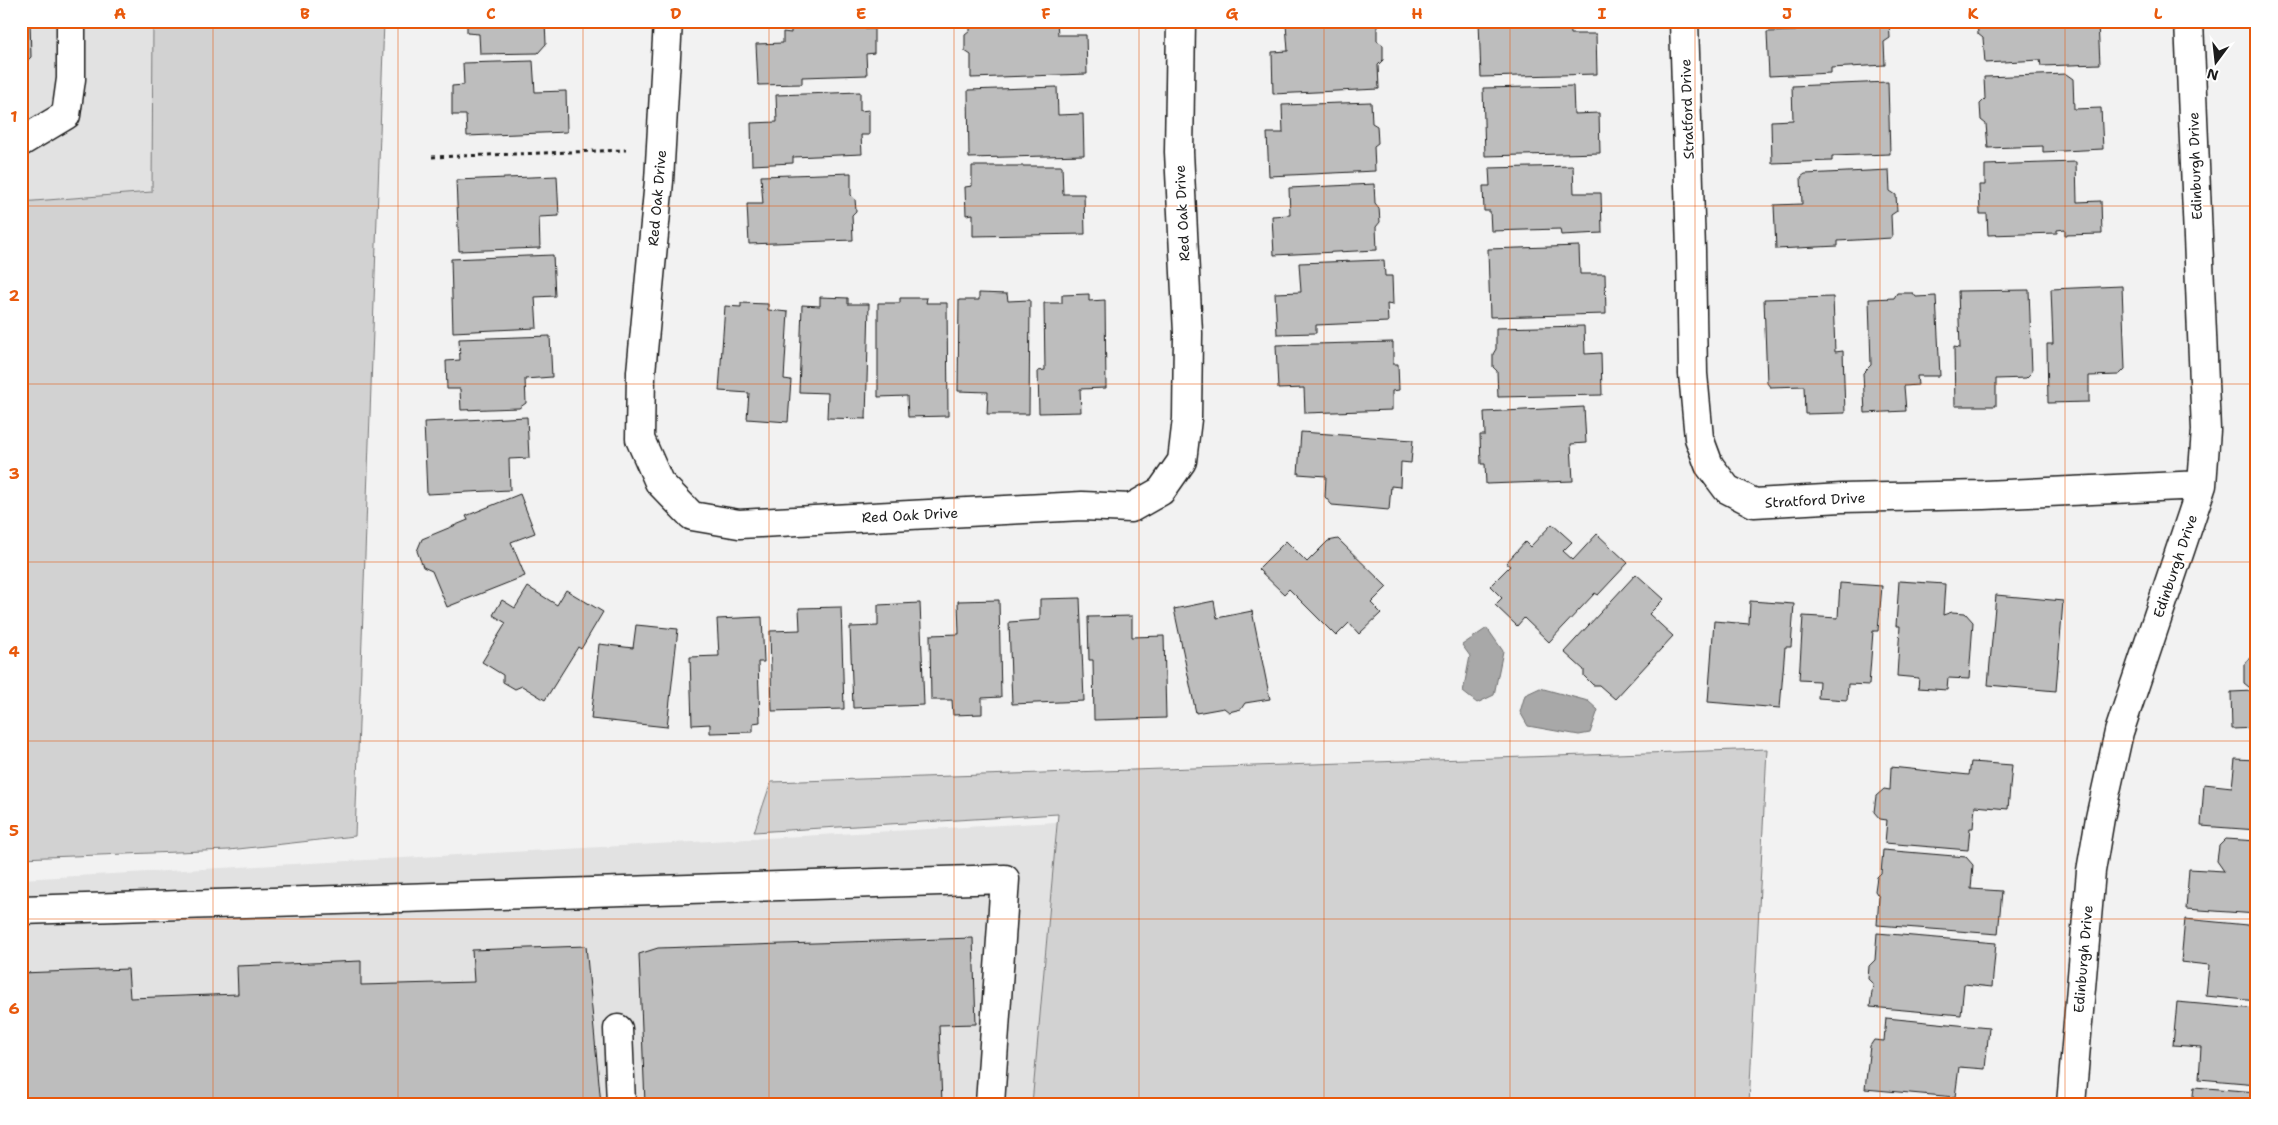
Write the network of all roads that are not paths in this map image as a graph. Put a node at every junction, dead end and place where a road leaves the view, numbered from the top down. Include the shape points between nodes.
1 (71, 21) edge
2 (668, 21) edge
3 (1181, 21) edge
4 (1684, 21) edge
5 (2189, 21) edge
6 (21, 142) edge
7 (2202, 485) junction
8 (21, 910) edge
9 (618, 1029) dead end
10 (621, 1104) edge
11 (990, 1104) edge
12 (2071, 1104) edge

1 - 6 street via 71,80 66,115
2 - 3 street, Red Oak Drive via 661,148 641,372 640,439 659,482 692,516 739,524 1082,506 1131,508 1161,491 1182,461 1187,419 1188,333 1179,152
4 - 7 street, Stratford Drive via 1694,383 1699,438 1709,466 1727,489 1754,503
5 - 7 street, Edinburgh Drive via 2206,430
7 - 12 street, Edinburgh Drive via 2119,732 2100,818 2091,871
8 - 11 street via 1004,879
9 - 10 street

